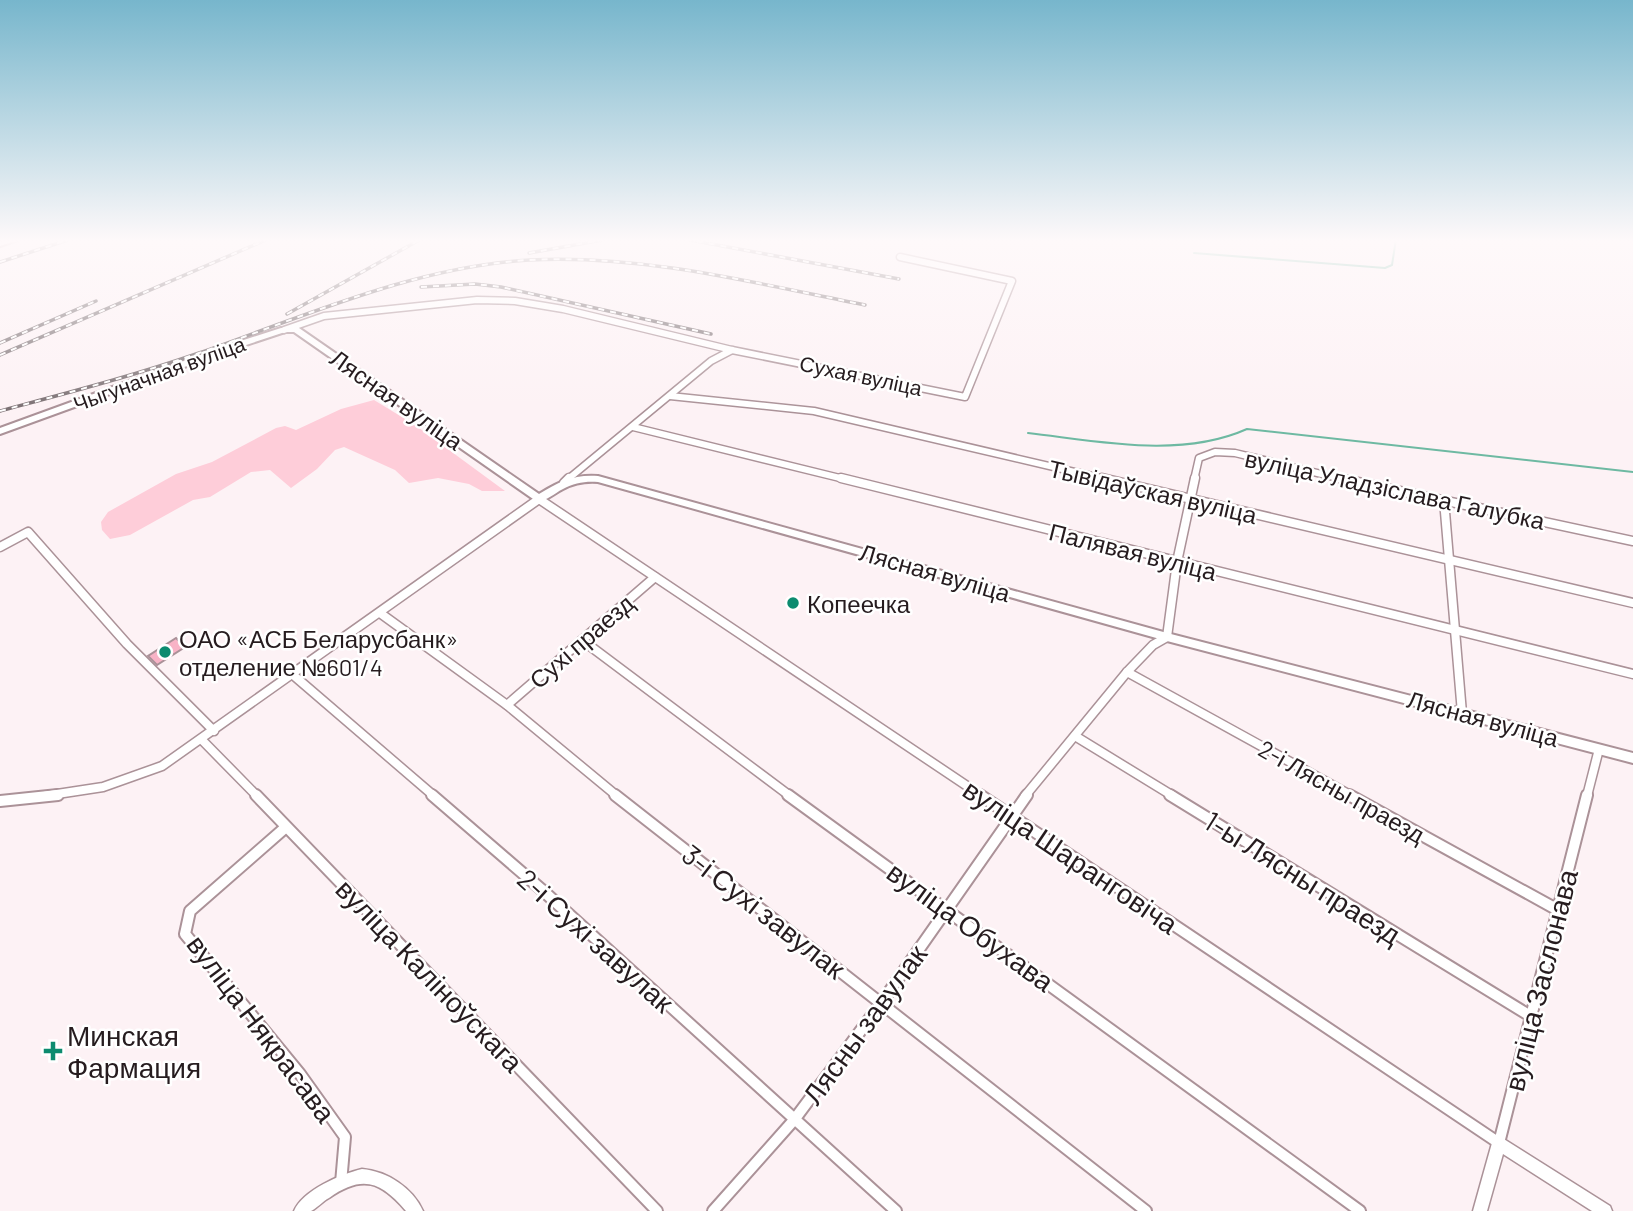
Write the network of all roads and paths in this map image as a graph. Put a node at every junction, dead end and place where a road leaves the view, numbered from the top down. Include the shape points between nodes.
1 (1006, 296) edge
2 (284, 330) junction
3 (732, 350) junction
4 (670, 396) junction
5 (633, 427) junction
6 (0, 431) edge
7 (564, 483) junction
8 (539, 499) junction
9 (1189, 500) junction
10 (1444, 500) junction
11 (1633, 541) edge
12 (0, 547) edge
13 (1448, 561) junction
14 (1177, 562) junction
15 (655, 577) junction
16 (1633, 603) edge
17 (380, 612) junction
18 (1453, 630) junction
19 (1167, 637) junction
20 (582, 640) junction
21 (1127, 672) junction
22 (292, 674) junction
23 (1633, 674) edge
24 (507, 705) junction
25 (1462, 713) junction
26 (214, 731) junction
27 (1074, 736) junction
28 (202, 740) junction
29 (1599, 749) junction
30 (1633, 758) edge
31 (0, 801) edge
32 (1010, 815) junction
33 (286, 827) junction
34 (947, 909) junction
35 (1558, 910) junction
36 (882, 1002) junction
37 (1532, 1017) junction
38 (794, 1120) junction
39 (1499, 1143) junction
40 (341, 1183) junction
41 (301, 1211) edge
42 (416, 1211) edge
43 (657, 1211) edge
44 (713, 1211) edge
45 (896, 1211) edge
46 (1146, 1211) edge
47 (1360, 1211) edge
48 (1480, 1211) edge
49 (1605, 1211) edge

1 - 3 street, Сухая вуліца via 965,397
2 - 3 street, Чыгуначная вуліца via 324,316 477,300 515,301
2 - 6 main road, Чыгуначная вуліца
2 - 8 main road, Лясная вуліца via 304,334
3 - 4 street via 711,361
4 - 5 street
4 - 9 street, Тывідаўская вуліца via 814,411
5 - 7 street
5 - 14 street, Палявая вуліца
7 - 8 main road, Лясная вуліца
7 - 19 main road, Лясная вуліца via 598,479
8 - 15 street, вуліца Шаранговіча
8 - 17 street
9 - 10 street, вуліца Уладзіслава Галубка via 1199,458 1224,452
9 - 13 street, Тывідаўская вуліца
9 - 14 street
10 - 11 street, вуліца Уладзіслава Галубка
10 - 13 street
12 - 26 street via 28,532
13 - 16 street, Тывідаўская вуліца
13 - 18 street
14 - 18 street, Палявая вуліца
14 - 19 street
15 - 20 street, Сухі праезд
15 - 32 street, вуліца Шаранговіча
17 - 22 street
17 - 24 street, 3-і Сухі завулак
18 - 23 street, Палявая вуліца
18 - 25 street
19 - 21 street, Лясны завулак
19 - 25 main road, Лясная вуліца
20 - 24 street, Сухі праезд
20 - 34 street, вуліца Обухава
21 - 27 street, Лясны завулак
21 - 35 street, 2-і Лясны праезд
22 - 26 street
22 - 38 street, 2-і Сухі завулак via 541,889
24 - 36 street, 3-і Сухі завулак via 625,803
25 - 29 main road, Лясная вуліца
26 - 28 street
27 - 32 street, Лясны завулак
27 - 37 street, 1-ы Лясны праезд
28 - 31 street via 137,779 108,788
28 - 33 street, вуліца Каліноўскага
29 - 30 main road, Лясная вуліца
29 - 35 street, вуліца Заслонава
32 - 34 street, Лясны завулак
32 - 39 street, вуліца Шаранговіча
33 - 40 street, вуліца Някрасава via 190,911 185,934 300,1074 345,1137
33 - 43 street, вуліца Каліноўскага
34 - 36 street, Лясны завулак
34 - 47 street, вуліца Обухава
35 - 37 street, вуліца Заслонава
36 - 38 street, Лясны завулак
36 - 46 street, 3-і Сухі завулак
37 - 39 street, вуліца Заслонава
38 - 44 street, Лясны завулак
38 - 45 street, 2-і Сухі завулак
39 - 48 street, вуліца Заслонава
39 - 49 street, вуліца Шаранговіча
40 - 41 street
40 - 42 street via 377,1178

